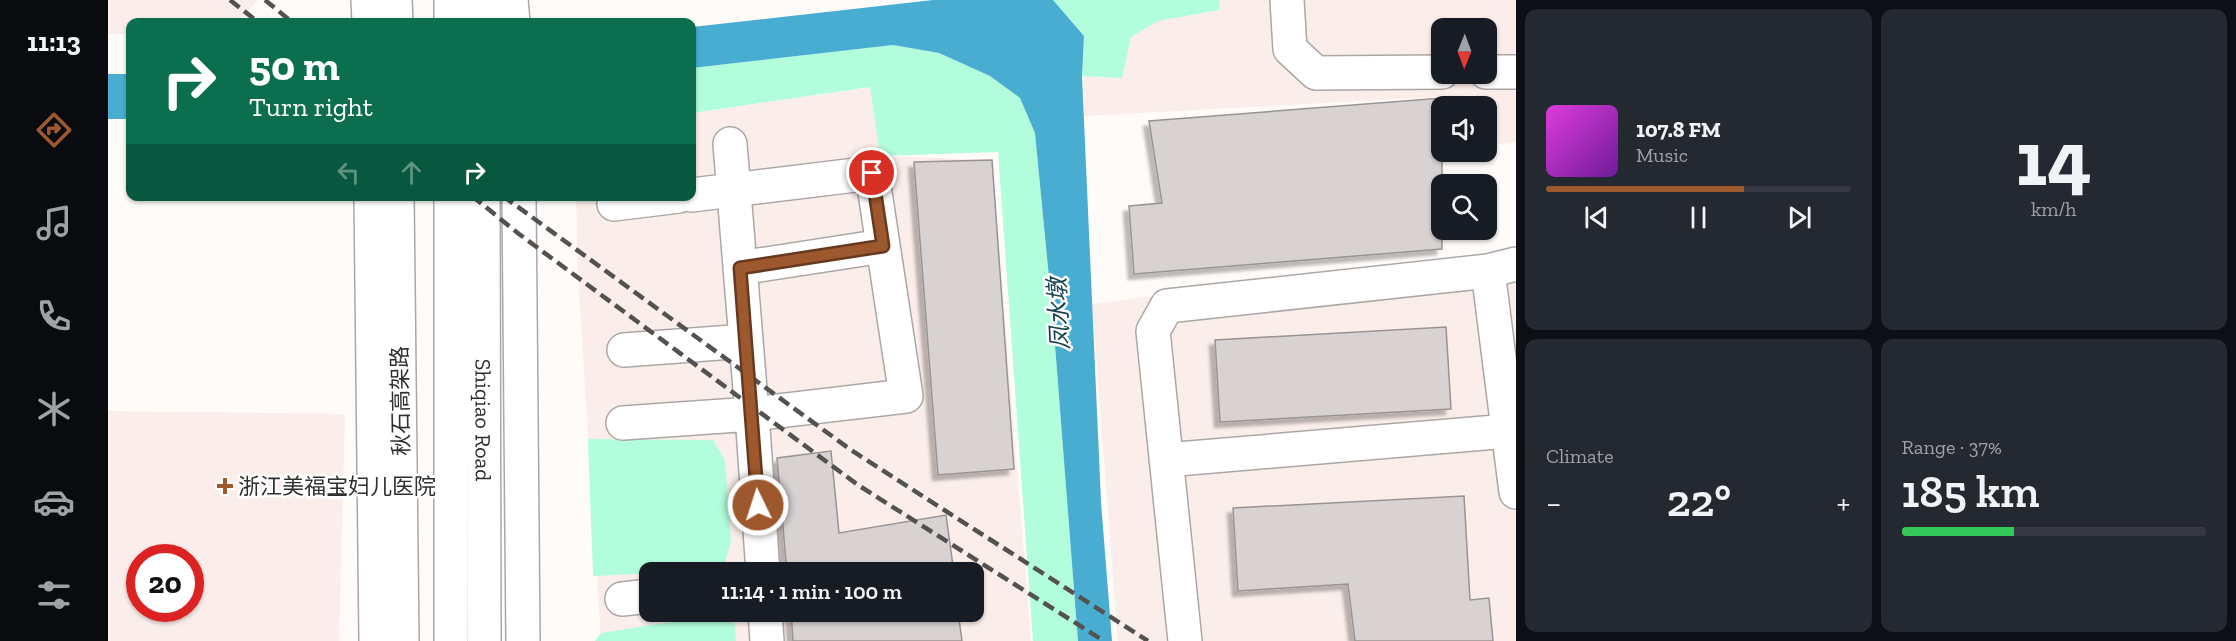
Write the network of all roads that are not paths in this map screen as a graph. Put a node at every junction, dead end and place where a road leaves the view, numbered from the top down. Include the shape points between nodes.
1 (368, 0) edge
2 (395, 0) edge
3 (451, 0) edge
4 (482, 0) edge
5 (511, 0) edge
6 (1287, 0) edge
7 (369, 18) edge
8 (396, 18) edge
9 (451, 18) edge
10 (481, 18) edge
11 (513, 18) edge
12 (1431, 72) edge
13 (1497, 72) edge
14 (1516, 72) edge
15 (730, 144) dead end
16 (734, 190) junction
17 (696, 195) edge
18 (371, 201) edge
19 (398, 201) edge
20 (451, 201) edge
21 (483, 201) edge
22 (519, 201) edge
23 (638, 201) edge
24 (614, 204) dead end
25 (883, 246) junction
26 (740, 268) junction
27 (1502, 268) edge
28 (746, 341) junction
29 (624, 350) dead end
30 (752, 414) junction
31 (623, 423) dead end
32 (1508, 431) junction
33 (1166, 460) junction
34 (1516, 492) edge
35 (762, 562) edge
36 (766, 622) edge
37 (376, 641) edge
38 (402, 641) edge
39 (451, 641) edge
40 (484, 641) edge
41 (523, 641) edge
42 (767, 641) edge
43 (1185, 641) edge

1 - 7 main road
2 - 8 main road
3 - 9 main road
4 - 10 main road
5 - 11 main road
6 - 12 main road via 1290,49 1316,73
13 - 14 main road
15 - 16 main road
16 - 17 main road
16 - 25 main road via 872,173
16 - 26 main road
18 - 37 main road
19 - 38 main road, 秋石高架路
20 - 39 main road
21 - 40 main road, Shiqiao Road
22 - 41 main road
23 - 24 main road
25 - 26 main road
25 - 30 main road via 906,396
26 - 28 main road
27 - 32 main road
27 - 33 main road via 1167,306 1153,331
28 - 29 main road
28 - 30 main road
30 - 31 main road
30 - 35 main road
32 - 33 main road
32 - 34 main road
33 - 43 main road
36 - 42 main road

